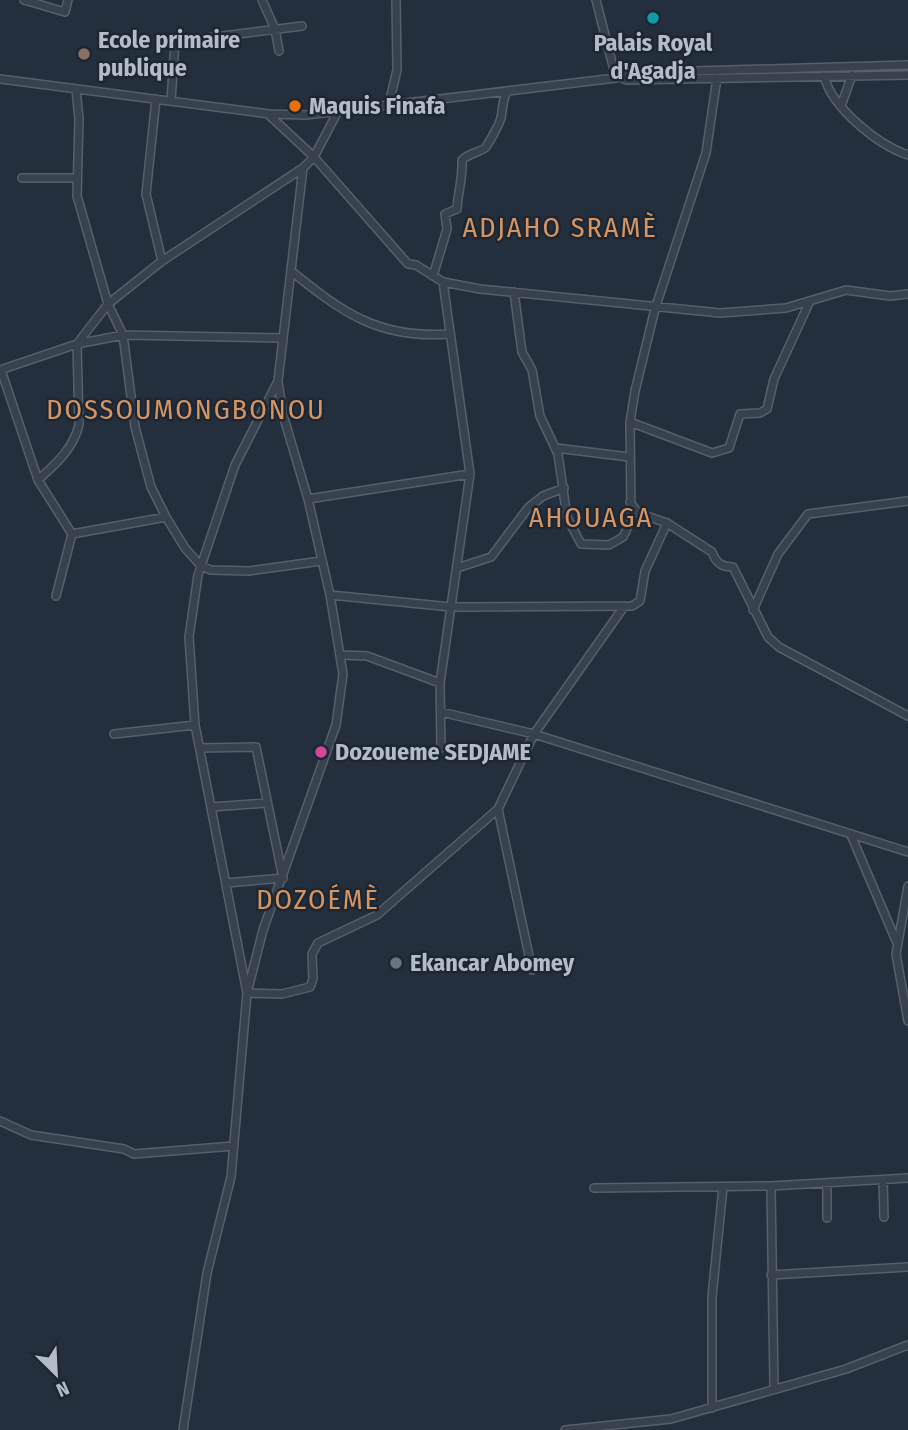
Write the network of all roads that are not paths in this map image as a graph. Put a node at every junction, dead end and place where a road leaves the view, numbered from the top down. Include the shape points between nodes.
1 (24, 0) edge
2 (68, 0) edge
3 (262, 0) edge
4 (396, 0) edge
5 (596, 0) edge
6 (302, 26) dead end
7 (275, 29) junction
8 (279, 51) dead end
9 (908, 65) edge
10 (852, 75) junction
11 (908, 75) edge
12 (824, 76) junction
13 (619, 78) junction
14 (717, 78) junction
15 (0, 79) edge
16 (76, 89) junction
17 (507, 91) junction
18 (156, 99) junction
19 (171, 101) junction
20 (389, 104) junction
21 (841, 106) junction
22 (337, 113) junction
23 (269, 114) junction
24 (907, 154) edge
25 (314, 157) junction
26 (303, 168) junction
27 (22, 178) dead end
28 (77, 178) junction
29 (162, 261) junction
30 (291, 271) junction
31 (433, 276) junction
32 (443, 282) junction
33 (514, 292) junction
34 (908, 294) edge
35 (810, 301) junction
36 (108, 303) junction
37 (656, 309) junction
38 (449, 334) junction
39 (123, 335) junction
40 (282, 338) junction
41 (77, 344) junction
42 (1, 370) edge
43 (278, 381) junction
44 (631, 422) junction
45 (556, 448) junction
46 (629, 457) junction
47 (470, 474) junction
48 (38, 480) junction
49 (564, 488) junction
50 (308, 499) junction
51 (908, 500) edge
52 (630, 501) junction
53 (166, 517) junction
54 (667, 523) junction
55 (72, 534) junction
56 (321, 561) junction
57 (201, 566) junction
58 (457, 568) junction
59 (330, 595) junction
60 (56, 596) dead end
61 (451, 607) junction
62 (623, 608) junction
63 (753, 610) junction
64 (342, 655) junction
65 (440, 683) junction
66 (440, 712) junction
67 (908, 716) edge
68 (195, 725) junction
69 (114, 734) dead end
70 (534, 734) junction
71 (200, 748) junction
72 (440, 748) dead end
73 (266, 803) junction
74 (211, 807) junction
75 (498, 809) junction
76 (851, 835) junction
77 (908, 852) edge
78 (283, 878) junction
79 (226, 883) junction
80 (908, 886) edge
81 (898, 943) junction
82 (532, 970) dead end
83 (247, 993) junction
84 (908, 1021) edge
85 (0, 1121) edge
86 (234, 1146) junction
87 (908, 1178) edge
88 (883, 1180) junction
89 (827, 1183) junction
90 (723, 1186) junction
91 (771, 1186) junction
92 (594, 1188) dead end
93 (884, 1217) dead end
94 (827, 1218) dead end
95 (908, 1267) edge
96 (771, 1275) junction
97 (908, 1345) edge
98 (774, 1387) junction
99 (712, 1408) junction
100 (183, 1430) edge
101 (565, 1430) edge

1 - 2 street via 65,12
3 - 7 street
4 - 20 street via 397,70
5 - 13 street
6 - 7 street
7 - 8 street
7 - 19 street via 175,42
9 - 13 street via 703,70
10 - 11 street
10 - 12 street
10 - 21 street
12 - 14 street
12 - 21 street
13 - 14 street
13 - 17 street
14 - 37 street via 706,153
15 - 16 street
16 - 18 street
16 - 28 street
17 - 20 street
17 - 31 street via 501,101 500,121 487,146 462,160 457,209 445,214 447,229
18 - 19 street
18 - 29 street via 146,194
19 - 23 street
20 - 22 street
21 - 24 street via 890,149
22 - 23 street
22 - 25 street
23 - 25 street
25 - 26 street
25 - 31 street via 408,264
26 - 29 street
26 - 30 street
27 - 28 street
28 - 36 street
29 - 36 street
30 - 38 street via 368,325 415,335
30 - 40 street
31 - 32 street
32 - 33 street
32 - 38 street
33 - 37 street
33 - 45 street via 522,352 533,370 540,416
34 - 35 street via 846,290
35 - 37 street via 747,312
35 - 44 street via 774,380 767,409 740,414 724,452 712,453
36 - 39 street
36 - 41 street
37 - 44 street
38 - 47 street
39 - 40 street
39 - 41 street
39 - 53 street via 135,427
40 - 43 street
41 - 42 street
41 - 48 street via 76,436
42 - 48 street
43 - 50 street via 283,415
43 - 57 street via 235,465
44 - 46 street
45 - 46 street
45 - 49 street
46 - 52 street
47 - 50 street
47 - 58 street
48 - 55 street
49 - 52 street via 567,517 581,544 609,545 623,537 631,515
49 - 58 street via 528,508 491,557
50 - 56 street
51 - 63 street via 806,516 768,571
52 - 54 street via 638,513
53 - 55 street
53 - 57 street
54 - 62 street via 645,571 639,601
54 - 63 street via 712,552 724,567 733,567
55 - 60 street
56 - 57 street via 242,571
56 - 59 street
57 - 68 street via 189,637
58 - 61 street
59 - 61 street
59 - 64 street
61 - 62 street
61 - 65 street
62 - 70 street
63 - 67 street via 779,648
64 - 65 street via 368,656
64 - 78 street via 336,725
65 - 66 street
66 - 70 street
66 - 72 street
68 - 69 street
68 - 71 street
70 - 75 street
70 - 76 street
71 - 73 street via 256,747
71 - 74 street
73 - 74 street
73 - 78 street
74 - 79 street
75 - 82 street
75 - 83 street via 377,915 318,943 312,954 310,987 282,994
76 - 77 street
76 - 81 street
78 - 79 street
78 - 83 street via 263,930
79 - 83 street
80 - 81 street
81 - 84 street
83 - 86 street
85 - 86 street via 31,1135 134,1154
86 - 100 street via 231,1177 207,1273
87 - 88 street
88 - 89 street
88 - 93 street
89 - 91 street
89 - 94 street
90 - 91 street
90 - 92 street
90 - 99 street via 712,1297
91 - 96 street
95 - 96 street
96 - 98 street
97 - 98 street
98 - 99 street
99 - 101 street via 641,1424

